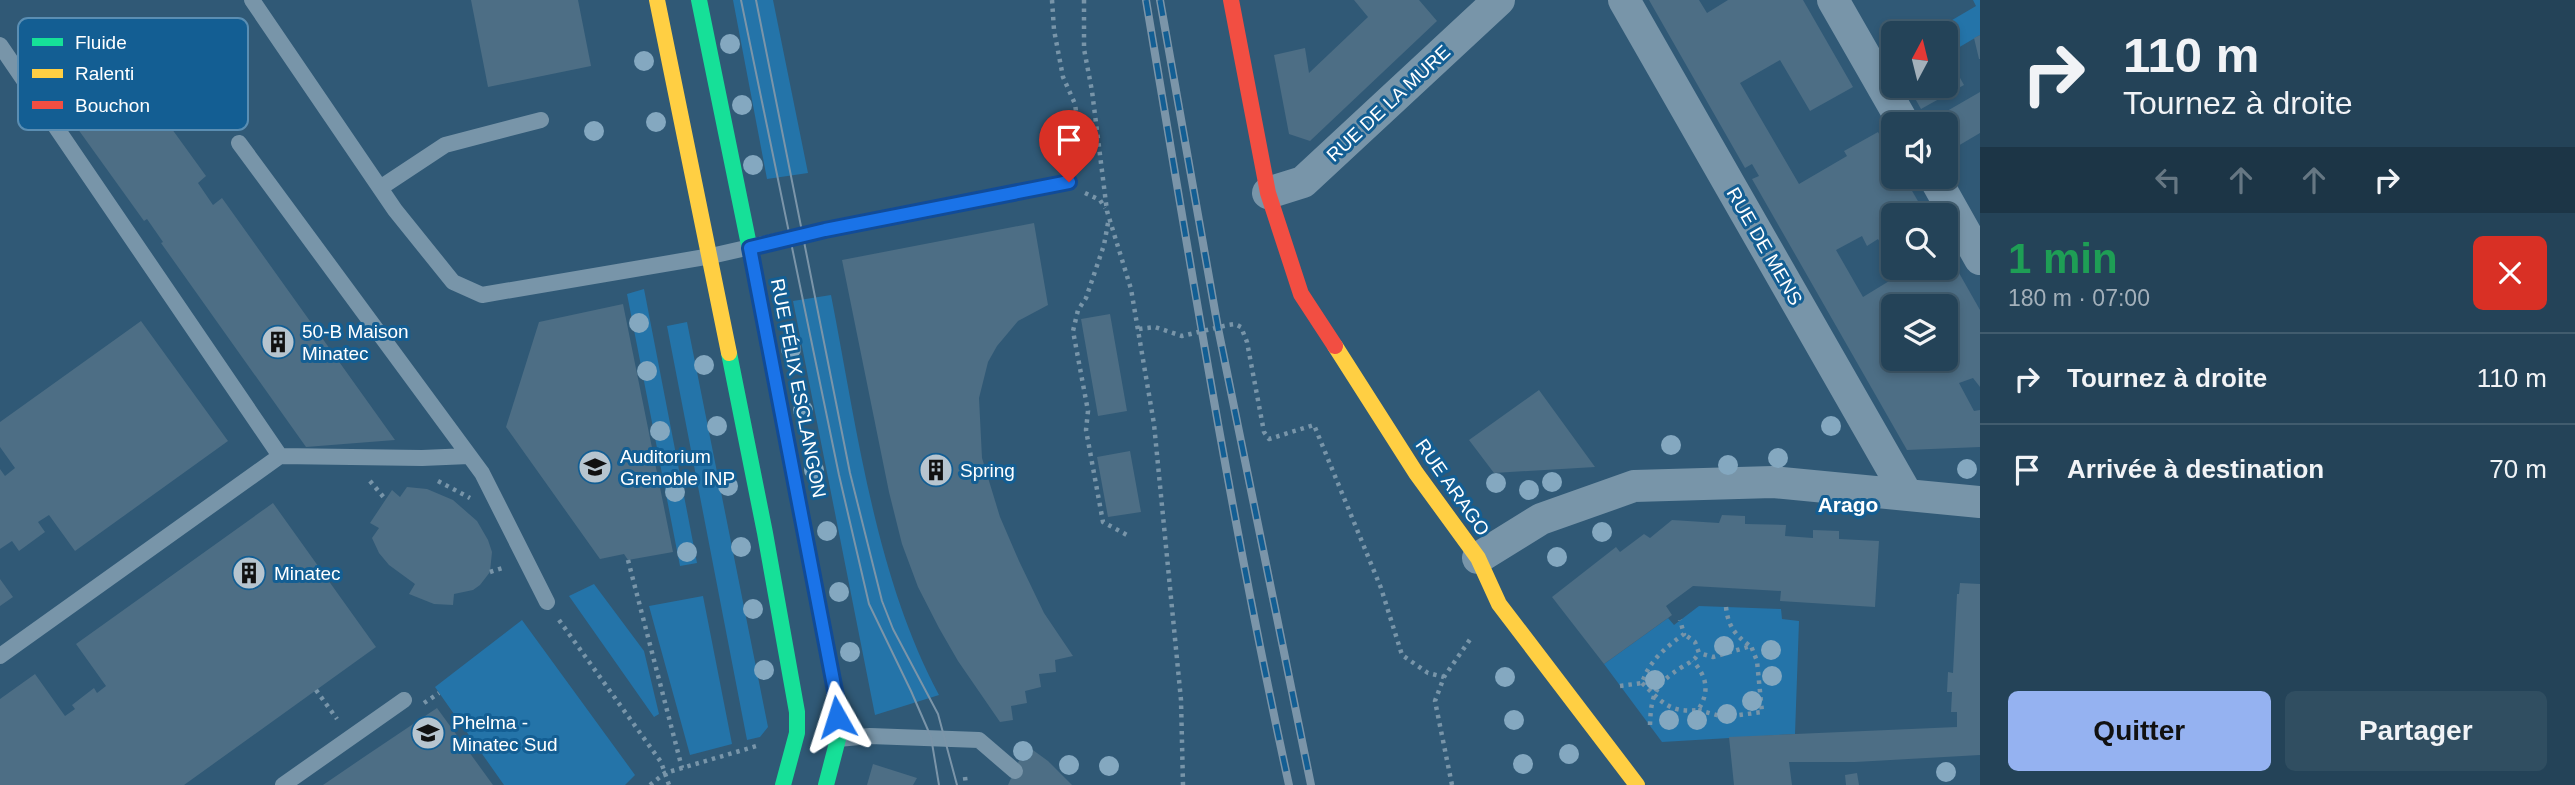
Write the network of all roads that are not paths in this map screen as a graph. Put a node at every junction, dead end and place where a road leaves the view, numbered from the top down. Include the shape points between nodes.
1 (252, 0) edge
2 (657, 0) edge
3 (699, 0) edge
4 (1231, 0) edge
5 (1499, 0) edge
6 (1624, 0) edge
7 (1833, 0) edge
8 (0, 45) edge
9 (18, 71) edge
10 (1897, 112) edge
11 (541, 120) dead end
12 (58, 130) edge
13 (239, 144) dead end
14 (1069, 182) road end
15 (380, 188) junction
16 (1941, 189) edge
17 (1268, 193) junction
18 (750, 248) junction
19 (711, 256) junction
20 (1980, 259) edge
21 (280, 456) junction
22 (469, 456) junction
23 (1906, 493) junction
24 (1980, 502) edge
25 (1478, 558) junction
26 (547, 602) road end
27 (0, 656) edge
28 (813, 681) junction
29 (404, 700) dead end
30 (838, 739) junction
31 (1014, 771) dead end
32 (284, 785) edge
33 (783, 785) edge
34 (826, 785) edge
35 (1637, 785) edge

1 - 15 lane
2 - 19 street, RUE FÉLIX ESCLANGON
3 - 18 street, RUE FÉLIX ESCLANGON
4 - 17 street, RUE ARAGO
5 - 17 street, RUE DE LA MURE via 1303,182
6 - 23 street, RUE DE MENS
7 - 10 street
8 - 9 lane
11 - 15 lane via 445,145
12 - 21 lane
13 - 22 lane
14 - 18 lane
15 - 19 lane via 453,282 482,295
16 - 20 street
17 - 25 street, RUE ARAGO via 1301,294 1416,473
18 - 19 lane
18 - 28 street, RUE FÉLIX ESCLANGON
19 - 28 street, RUE FÉLIX ESCLANGON
21 - 22 lane
21 - 27 lane
22 - 26 lane
23 - 24 street
23 - 25 street via 1773,482 1634,486 1541,519
25 - 35 street, RUE ARAGO via 1499,604
28 - 30 street, RUE FÉLIX ESCLANGON via 836,696
28 - 33 street, RUE FÉLIX ESCLANGON via 797,712 797,733
29 - 32 lane
30 - 31 lane via 979,740
30 - 34 street, RUE FÉLIX ESCLANGON

